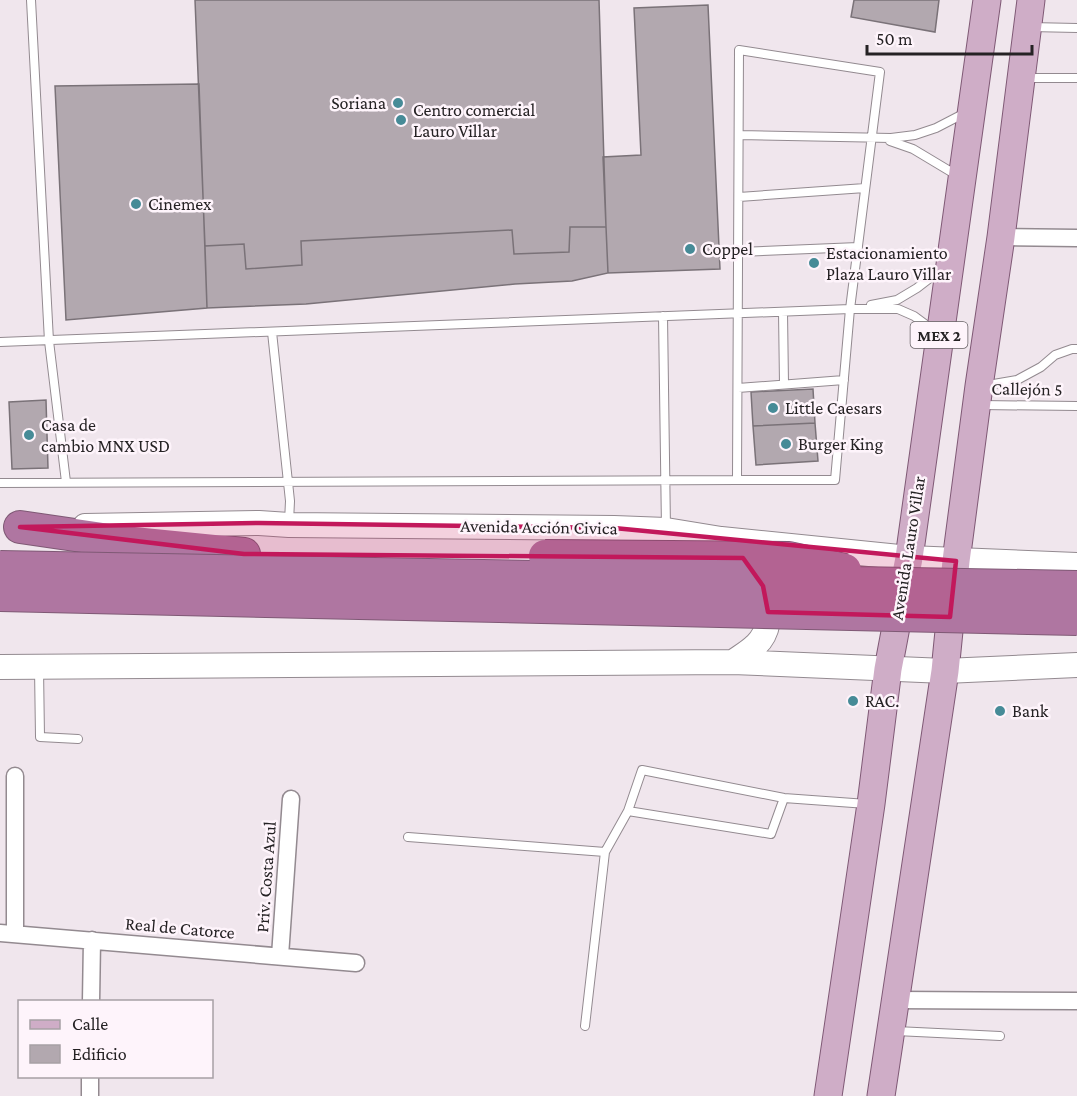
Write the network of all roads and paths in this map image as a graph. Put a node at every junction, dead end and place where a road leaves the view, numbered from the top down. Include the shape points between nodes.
1 (32, 0) edge
2 (987, 0) edge
3 (1030, 0) edge
4 (1027, 27) junction
5 (1077, 28) edge
6 (1020, 78) junction
7 (1077, 78) edge
8 (971, 110) junction
9 (739, 135) junction
10 (872, 138) junction
11 (962, 178) junction
12 (865, 188) junction
13 (739, 197) junction
14 (1002, 237) junction
15 (1077, 238) edge
16 (858, 247) junction
17 (739, 252) junction
18 (950, 264) junction
19 (850, 309) junction
20 (783, 312) junction
21 (738, 314) junction
22 (663, 316) junction
23 (272, 332) junction
24 (939, 335) junction
25 (49, 341) junction
26 (0, 342) edge
27 (1077, 349) edge
28 (844, 380) junction
29 (784, 384) junction
30 (738, 388) junction
31 (978, 395) junction
32 (1077, 406) edge
33 (665, 480) junction
34 (737, 480) junction
35 (66, 482) junction
36 (288, 482) junction
37 (0, 483) edge
38 (289, 525) junction
39 (10, 527) edge
40 (666, 530) junction
41 (721, 539) junction
42 (909, 558) junction
43 (956, 561) junction
44 (1077, 565) edge
45 (0, 567) edge
46 (926, 585) junction
47 (1077, 587) edge
48 (0, 595) edge
49 (1077, 619) edge
50 (733, 662) junction
51 (1077, 665) edge
52 (39, 666) junction
53 (0, 667) edge
54 (888, 669) junction
55 (945, 671) junction
56 (78, 739) dead end
57 (15, 776) dead end
58 (784, 798) junction
59 (291, 799) dead end
60 (871, 804) junction
61 (628, 811) junction
62 (408, 837) dead end
63 (605, 852) junction
64 (8, 933) edge
65 (92, 940) junction
66 (280, 956) junction
67 (356, 963) dead end
68 (91, 1000) edge
69 (895, 1000) junction
70 (1077, 1001) edge
71 (585, 1026) dead end
72 (891, 1030) junction
73 (1000, 1036) dead end
74 (90, 1078) edge
75 (90, 1096) edge
76 (828, 1096) edge
77 (881, 1096) edge

1 - 25 lane
2 - 8 main road, Avenida Lauro Villar / MEX 2
3 - 4 main road, MEX 2
4 - 5 lane
4 - 6 main road, MEX 2
6 - 7 lane
6 - 14 main road, MEX 2
8 - 10 lane via 915,135
8 - 11 main road, Avenida Lauro Villar / MEX 2
9 - 10 lane
9 - 10 lane via 739,50 880,72
9 - 13 lane
10 - 11 lane via 913,148
10 - 12 lane
11 - 18 main road, Avenida Lauro Villar / MEX 2
12 - 13 lane
12 - 16 lane
13 - 17 lane
14 - 15 street
14 - 31 main road, MEX 2
16 - 17 lane
16 - 19 lane
17 - 21 lane
18 - 19 lane via 897,300
18 - 24 main road, Avenida Lauro Villar / MEX 2
19 - 20 lane
19 - 24 lane via 898,309
19 - 28 lane
20 - 21 lane
20 - 29 lane
21 - 22 lane
21 - 30 lane
22 - 23 lane
22 - 33 lane
23 - 25 lane
23 - 36 lane
24 - 42 main road, Avenida Lauro Villar / MEX 2
25 - 26 lane
25 - 35 lane
27 - 31 lane via 1055,355 1017,380
28 - 29 lane
28 - 34 lane via 835,480
29 - 30 lane
30 - 34 lane
31 - 32 lane, Callejón 5
31 - 43 main road, MEX 2
33 - 34 lane
33 - 36 lane
33 - 40 lane
35 - 36 lane
35 - 37 lane
36 - 38 lane
38 - 39 street, Avenida Acción Civica
38 - 40 street, Avenida Acción Civica
39 - 46 highway, bridge via 244,554 789,558
40 - 41 street, Avenida Acción Civica
41 - 42 street, Avenida Acción Civica
41 - 50 street via 755,572 763,586 769,617 757,645
42 - 43 street, Avenida Acción Civica
42 - 54 main road, Avenida Lauro Villar / MEX 2
43 - 44 street, Avenida Acción Civica
43 - 55 main road, MEX 2
45 - 46 highway, bridge
46 - 47 highway, bridge
48 - 49 highway, bridge
50 - 52 street
50 - 54 street
51 - 55 street
52 - 53 street
52 - 56 lane via 39,737
54 - 55 street
54 - 60 main road, Avenida Lauro Villar
55 - 69 main road
57 - 64 street
58 - 60 lane
58 - 61 lane via 771,834
58 - 61 lane via 642,770
59 - 66 street, Priv. Costa Azul
60 - 76 main road, Avenida Lauro Villar
61 - 63 lane
62 - 63 lane
63 - 71 lane
64 - 65 street, Real de Catorce
65 - 66 street, Real de Catorce
65 - 68 street
66 - 67 street, Real de Catorce
69 - 70 street
69 - 72 main road
72 - 73 lane
72 - 77 main road
74 - 75 street

